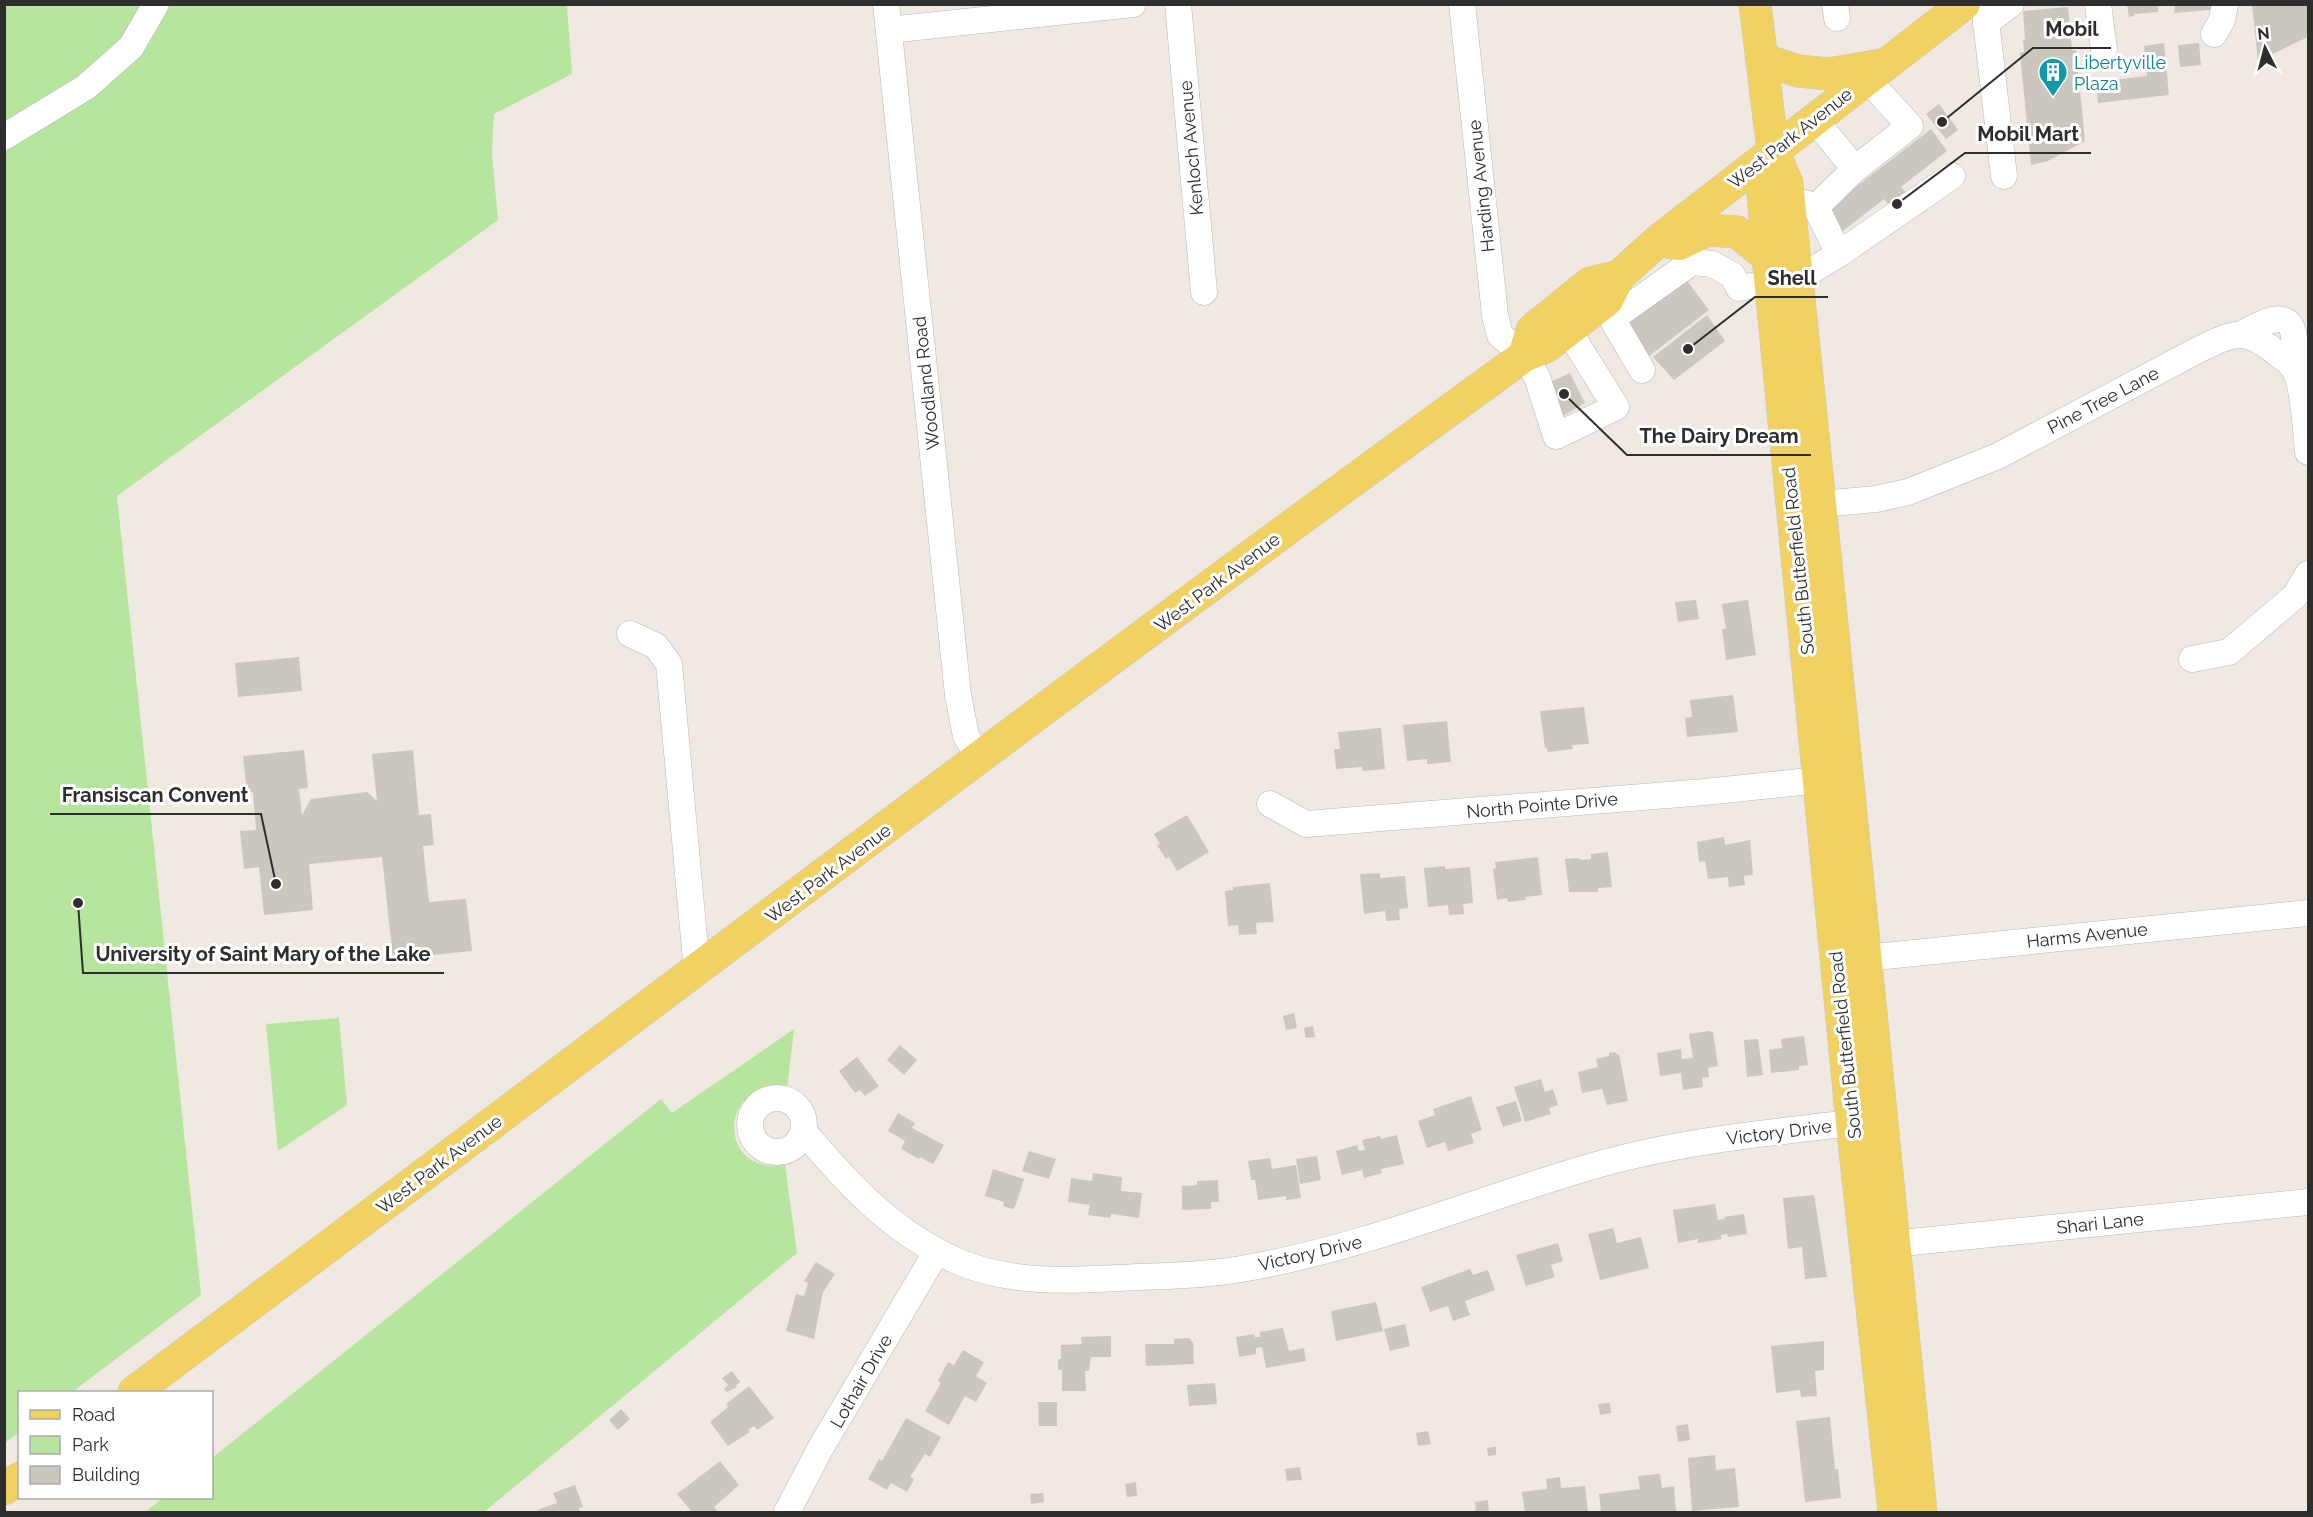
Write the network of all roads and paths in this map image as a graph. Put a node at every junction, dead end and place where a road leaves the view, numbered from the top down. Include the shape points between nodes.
1 (156, 4) edge
2 (1133, 4) edge
3 (1178, 4) edge
4 (1462, 4) edge
5 (1755, 4) edge
6 (2011, 4) edge
7 (2098, 4) edge
8 (2225, 4) edge
9 (1978, 11) edge
10 (888, 17) edge
11 (2214, 34) dead end
12 (2104, 49) dead end
13 (1762, 59) junction
14 (1877, 71) junction
15 (1814, 119) junction
16 (4, 137) edge
17 (1773, 151) junction
18 (1855, 169) junction
19 (1952, 176) dead end
20 (2004, 176) dead end
21 (1803, 206) junction
22 (1659, 240) junction
23 (1839, 254) junction
24 (1779, 271) junction
25 (1204, 292) dead end
26 (1613, 298) junction
27 (1568, 330) junction
28 (1524, 356) junction
29 (1642, 370) dead end
30 (2308, 452) edge
31 (1821, 504) junction
32 (2308, 574) edge
33 (630, 634) dead end
34 (2192, 659) dead end
35 (979, 758) junction
36 (1819, 780) junction
37 (1270, 804) dead end
38 (2308, 913) edge
39 (1865, 958) junction
40 (697, 971) junction
41 (1852, 1123) junction
42 (804, 1132) dead end
43 (2308, 1202) edge
44 (1892, 1244) junction
45 (937, 1251) junction
46 (135, 1391) edge
47 (18, 1480) edge
48 (4, 1490) edge
49 (787, 1512) edge
50 (1894, 1512) edge
51 (1921, 1512) edge

1 - 16 street via 131,47 86,87
2 - 10 street
3 - 25 street, Kenloch Avenue
4 - 28 street, Harding Avenue via 1495,315 1500,335
5 - 13 main road
6 - 9 street
7 - 12 street
8 - 11 street
9 - 14 main road, West Park Avenue
9 - 20 street
10 - 35 street, Woodland Road via 958,695 966,736
13 - 14 main road via 1798,71
13 - 17 main road
14 - 15 main road, West Park Avenue
14 - 18 street via 1910,126
15 - 17 main road, West Park Avenue
15 - 18 street
17 - 21 main road, South Butterfield Road
17 - 22 main road, West Park Avenue
17 - 24 main road, South Butterfield Road via 1763,194
18 - 21 street
19 - 23 street
21 - 23 street
21 - 24 main road, South Butterfield Road
22 - 24 main road via 1679,244 1708,230 1737,232
22 - 26 main road, West Park Avenue
23 - 24 street via 1811,271
24 - 26 street via 1739,288 1732,275 1712,264 1692,262
24 - 31 main road, South Butterfield Road
24 - 36 main road, South Butterfield Road
26 - 27 main road, West Park Avenue
26 - 28 main road, West Park Avenue via 1590,283 1532,330
26 - 29 street
27 - 28 main road, West Park Avenue via 1546,347
27 - 28 street, Harding Avenue via 1616,407 1556,436 1537,377
28 - 35 main road, West Park Avenue
30 - 31 street, Pine Tree Lane via 2301,388 2294,367 2258,338 2242,334 2194,352 1998,456 1908,492
31 - 39 main road, South Butterfield Road
32 - 34 street via 2295,596 2229,652
33 - 40 street via 656,646 669,664
35 - 40 main road, West Park Avenue
36 - 37 street, North Pointe Drive via 1306,824
36 - 41 main road, South Butterfield Road
38 - 39 street, Harms Avenue
39 - 44 main road, South Butterfield Road
40 - 46 main road, West Park Avenue
41 - 45 street, Victory Drive via 1768,1132 1640,1154 1588,1167 1368,1240 1208,1274 1047,1280 992,1272 960,1263
41 - 50 main road, South Butterfield Road
42 - 45 street, Victory Drive via 867,1202
43 - 44 street, Shari Lane
44 - 51 main road, South Butterfield Road
45 - 49 street, Lothair Drive
47 - 48 main road

